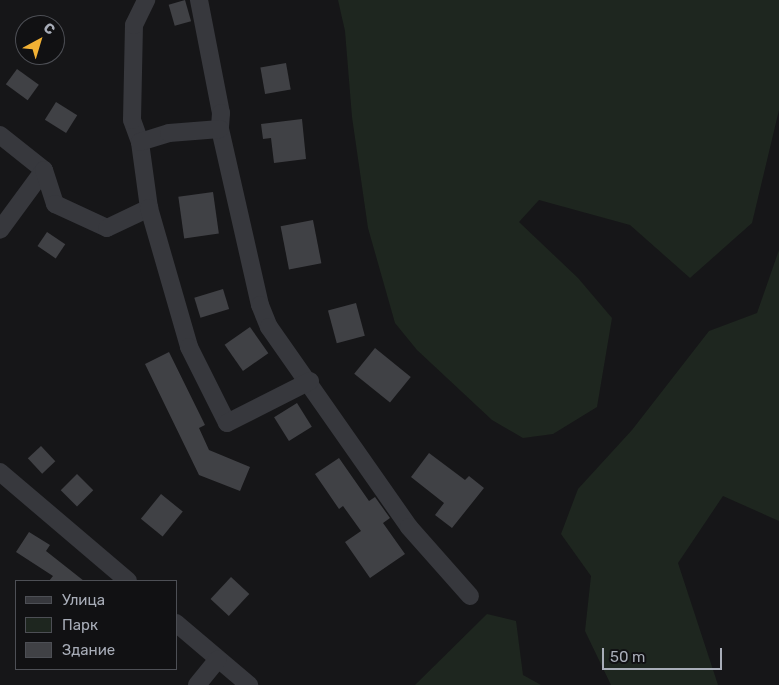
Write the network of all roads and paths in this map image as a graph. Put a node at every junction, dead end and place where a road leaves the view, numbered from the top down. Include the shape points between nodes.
1 (146, 0) edge
2 (199, 0) edge
3 (220, 130) junction
4 (0, 135) edge
5 (140, 142) junction
6 (44, 170) junction
7 (148, 208) junction
8 (0, 230) edge
9 (310, 380) junction
10 (0, 472) edge
11 (127, 580) edge
12 (470, 596) dead end
13 (178, 625) edge
14 (218, 659) junction
15 (197, 685) edge
16 (249, 685) edge

1 - 5 street via 134,25 132,120
2 - 3 street via 221,114
3 - 5 street via 169,133
3 - 9 street via 260,305 269,327
4 - 6 street
5 - 7 street
6 - 7 street via 55,204 107,228
6 - 8 street
7 - 9 street via 189,347 227,423
9 - 12 street via 409,527
10 - 11 street
13 - 14 street
14 - 15 street
14 - 16 street

